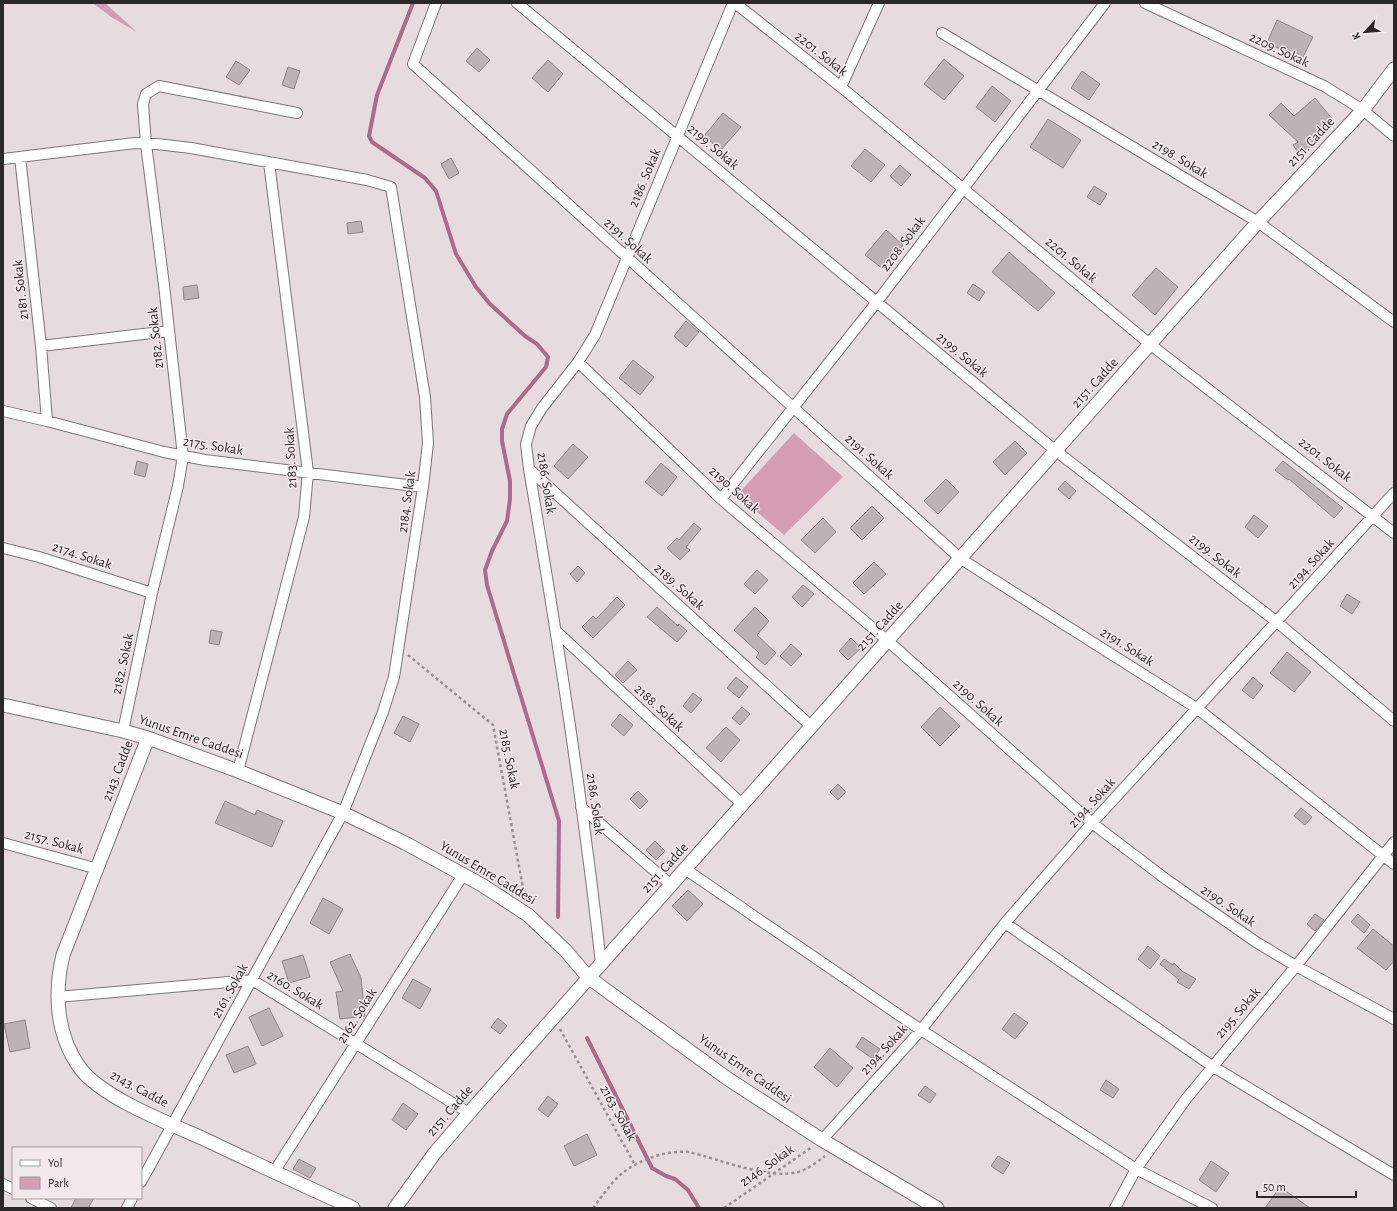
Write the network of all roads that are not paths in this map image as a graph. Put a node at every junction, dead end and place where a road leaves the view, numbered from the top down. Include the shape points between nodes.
1 (436, 3) edge
2 (517, 3) edge
3 (734, 3) edge
4 (879, 3) edge
5 (1105, 3) edge
6 (1144, 3) edge
7 (942, 33) dead end
8 (1394, 69) edge
9 (841, 87) junction
10 (1038, 90) junction
11 (1363, 110) junction
12 (297, 113) dead end
13 (678, 136) junction
14 (1394, 136) edge
15 (146, 144) junction
16 (20, 157) junction
17 (3, 159) edge
18 (269, 162) junction
19 (963, 188) junction
20 (1258, 222) junction
21 (627, 259) junction
22 (876, 303) junction
23 (1394, 322) edge
24 (169, 331) junction
25 (1151, 345) junction
26 (41, 346) junction
27 (578, 362) junction
28 (793, 407) junction
29 (3, 411) edge
30 (46, 421) junction
31 (1056, 451) junction
32 (183, 456) junction
33 (529, 469) junction
34 (308, 472) junction
35 (423, 487) junction
36 (1394, 493) edge
37 (721, 499) junction
38 (1374, 516) junction
39 (1394, 533) edge
40 (3, 548) edge
41 (961, 559) junction
42 (152, 593) junction
43 (1277, 622) junction
44 (557, 632) junction
45 (888, 640) junction
46 (3, 705) edge
47 (1198, 709) junction
48 (1394, 721) edge
49 (811, 726) junction
50 (124, 731) junction
51 (148, 738) junction
52 (238, 771) junction
53 (742, 804) junction
54 (581, 807) junction
55 (343, 813) junction
56 (1092, 823) junction
57 (1394, 842) edge
58 (3, 843) edge
59 (1383, 855) junction
60 (1394, 864) edge
61 (685, 868) junction
62 (98, 869) junction
63 (463, 875) junction
64 (671, 885) junction
65 (1005, 923) junction
66 (601, 964) junction
67 (1296, 966) junction
68 (588, 978) junction
69 (252, 980) junction
70 (57, 997) junction
71 (1394, 1019) edge
72 (921, 1030) junction
73 (357, 1043) junction
74 (1212, 1066) junction
75 (469, 1113) junction
76 (173, 1125) junction
77 (822, 1140) junction
78 (1136, 1169) junction
79 (274, 1172) junction
80 (1394, 1175) edge
81 (142, 1180) edge
82 (3, 1184) edge
83 (12, 1188) edge
84 (33, 1199) edge
85 (132, 1199) edge
86 (51, 1208) edge
87 (127, 1208) edge
88 (353, 1208) edge
89 (395, 1208) edge
90 (937, 1208) edge
91 (1115, 1208) edge
92 (1212, 1208) edge

1 - 21 street, 2191. Sokak via 413,64
2 - 13 street, 2199. Sokak
3 - 9 street, 2201. Sokak
3 - 13 street, 2186. Sokak
4 - 9 street
5 - 10 street, 2208. Sokak
6 - 11 street, 2209. Sokak via 1324,86
7 - 10 street, 2198. Sokak
8 - 11 street, 2151. Cadde
9 - 19 street, 2201. Sokak
10 - 19 street, 2208. Sokak
10 - 20 street, 2198. Sokak
11 - 14 street, 2209. Sokak
11 - 20 street, 2151. Cadde
12 - 15 street, 2182. Sokak via 158,86 146,94 143,104
13 - 21 street, 2186. Sokak
13 - 22 street, 2199. Sokak
15 - 16 street via 115,145
15 - 18 street via 191,148
15 - 24 street, 2182. Sokak
16 - 17 street
16 - 26 street, 2181. Sokak
18 - 34 street, 2183. Sokak
18 - 35 street, 2184. Sokak via 367,180 391,187 425,397 428,443
19 - 22 street, 2208. Sokak
19 - 25 street, 2201. Sokak
20 - 23 street, 2198. Sokak
20 - 25 street, 2151. Cadde
21 - 27 street, 2186. Sokak via 594,335
21 - 28 street, 2191. Sokak
22 - 28 street, 2208. Sokak
22 - 31 street, 2199. Sokak
24 - 26 street
24 - 32 street, 2182. Sokak
25 - 31 street, 2151. Cadde
25 - 38 street, 2201. Sokak
26 - 30 street, 2181. Sokak
27 - 33 street, 2186. Sokak via 531,426 526,444
27 - 37 street, 2190. Sokak
28 - 37 street, 2208. Sokak
28 - 41 street, 2191. Sokak
29 - 30 street, 2175. Sokak
30 - 32 street, 2175. Sokak
31 - 41 street, 2151. Cadde
31 - 43 street, 2199. Sokak
32 - 34 street, 2175. Sokak
32 - 42 street, 2182. Sokak
33 - 44 street, 2186. Sokak
33 - 49 street, 2189. Sokak
34 - 35 street, 2175. Sokak
34 - 52 street, 2183. Sokak via 304,516
35 - 55 street, 2184. Sokak via 394,677
36 - 38 street, 2194. Sokak
37 - 45 street, 2190. Sokak
38 - 39 street, 2201. Sokak
38 - 43 street, 2194. Sokak
40 - 42 street, 2174. Sokak
41 - 45 street, 2151. Cadde
41 - 47 street, 2191. Sokak
42 - 50 street, 2182. Sokak
43 - 47 street, 2194. Sokak
43 - 48 street, 2199. Sokak
44 - 53 street, 2188. Sokak
44 - 54 street, 2186. Sokak
45 - 49 street, 2151. Cadde
45 - 56 street, 2190. Sokak
46 - 50 street, Yunus Emre Caddesi
47 - 56 street, 2194. Sokak
47 - 59 street, 2191. Sokak
49 - 53 street, 2151. Cadde
50 - 51 street, Yunus Emre Caddesi
51 - 52 street, Yunus Emre Caddesi
51 - 62 street, 2143. Cadde
52 - 55 street, Yunus Emre Caddesi
53 - 61 street, 2151. Cadde
54 - 64 street
54 - 66 street, 2186. Sokak
55 - 63 street, Yunus Emre Caddesi
55 - 69 street, 2161. Sokak
56 - 65 street, 2194. Sokak
56 - 67 street, 2190. Sokak via 1216,915
57 - 59 street, 2195. Sokak
58 - 62 street, 2157. Sokak
59 - 60 street, 2191. Sokak
59 - 67 street, 2195. Sokak
61 - 64 street, 2151. Cadde
61 - 72 street
62 - 70 street, 2143. Cadde via 63,955 58,975
63 - 68 street, Yunus Emre Caddesi via 528,915 561,946
63 - 73 street, 2162. Sokak
64 - 66 street, 2151. Cadde
65 - 72 street, 2194. Sokak
65 - 74 street
66 - 68 street, 2151. Cadde
67 - 71 street, 2190. Sokak
67 - 74 street, 2195. Sokak
68 - 75 street, 2151. Cadde
68 - 77 street, Yunus Emre Caddesi via 728,1079
69 - 70 street, 2160. Sokak
69 - 73 street, 2160. Sokak
69 - 76 street, 2161. Sokak
70 - 76 street, 2143. Cadde via 59,1016 71,1051 91,1080 105,1091
72 - 77 street, 2194. Sokak
72 - 78 street
73 - 75 street, 2160. Sokak
73 - 79 street, 2162. Sokak
74 - 78 street, 2195. Sokak
74 - 80 street
75 - 89 street, 2151. Cadde via 434,1154
76 - 79 street, 2143. Cadde
76 - 81 street, 2161. Sokak
77 - 90 street, Yunus Emre Caddesi
78 - 91 street, 2195. Sokak
78 - 92 street
79 - 88 street, 2143. Cadde
82 - 83 street
84 - 86 street
85 - 87 street

